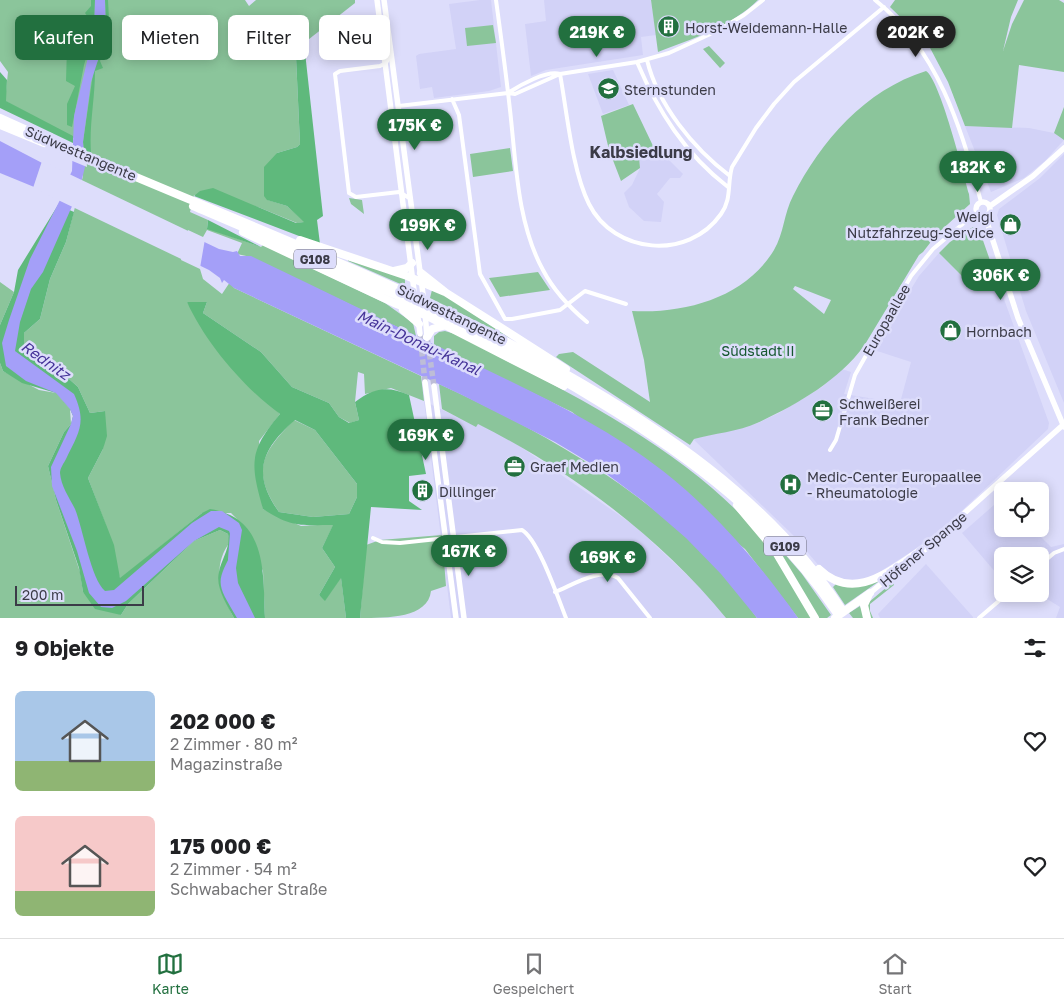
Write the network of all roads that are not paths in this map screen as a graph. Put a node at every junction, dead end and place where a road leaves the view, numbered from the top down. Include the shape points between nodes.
1 (377, 0) edge
2 (384, 0) edge
3 (496, 0) edge
4 (763, 0) edge
5 (875, 0) edge
6 (884, 7) junction
7 (391, 54) junction
8 (647, 60) junction
9 (637, 62) junction
10 (386, 63) junction
11 (560, 74) junction
12 (508, 93) junction
13 (452, 99) junction
14 (399, 106) junction
15 (0, 118) edge
16 (0, 125) edge
17 (63, 148) junction
18 (1064, 148) edge
19 (730, 176) junction
20 (728, 187) junction
21 (403, 193) junction
22 (411, 199) junction
23 (981, 202) junction
24 (193, 203) junction
25 (990, 206) junction
26 (977, 212) junction
27 (985, 216) junction
28 (224, 219) junction
29 (248, 223) junction
30 (412, 263) junction
31 (392, 271) junction
32 (421, 273) junction
33 (413, 279) junction
34 (422, 283) junction
35 (414, 290) dead end
36 (445, 292) junction
37 (405, 294) junction
38 (423, 294) dead end
39 (394, 303) junction
40 (626, 304) dead end
41 (567, 305) junction
42 (434, 308) junction
43 (421, 311) junction
44 (587, 322) dead end
45 (418, 324) junction
46 (443, 326) junction
47 (423, 335) junction
48 (578, 381) junction
49 (426, 382) tunnel mouth
50 (434, 386) tunnel mouth
51 (602, 404) junction
52 (1064, 425) edge
53 (830, 450) dead end
54 (709, 472) junction
55 (725, 489) junction
56 (373, 538) dead end
57 (454, 538) junction
58 (446, 539) junction
59 (925, 548) junction
60 (1064, 549) edge
61 (1049, 557) edge
62 (809, 562) junction
63 (555, 592) junction
64 (870, 592) junction
65 (998, 602) edge
66 (837, 612) edge
67 (456, 618) edge
68 (464, 618) edge
69 (566, 618) edge
70 (650, 618) edge
71 (815, 618) edge
72 (868, 618) edge
73 (979, 618) edge

1 - 10 main road
2 - 7 main road
3 - 12 street
4 - 8 street via 717,31
5 - 6 street
6 - 19 street via 816,62 774,104 756,128
6 - 23 street via 932,65 951,106
7 - 10 street
7 - 14 main road
8 - 9 street
8 - 19 street via 652,76 678,122 706,156
9 - 11 street
9 - 20 street via 653,98 679,138 698,161
10 - 21 main road
10 - 21 street via 335,74 348,183 353,196
11 - 12 street via 542,75
11 - 20 street via 584,189 598,218 611,232 643,245 661,246 685,241 703,232 721,216 729,200
12 - 13 street
12 - 41 street via 520,194 529,235 542,269
13 - 14 street
13 - 41 street via 459,115 480,274 498,303 501,316 505,319 541,314
14 - 22 main road
15 - 17 highway, Südwesttangente / G108
16 - 17 highway, Südwesttangente / G108
17 - 24 highway, Südwesttangente / G108
18 - 25 main road via 1033,176
19 - 20 street
21 - 22 street
21 - 30 main road
22 - 32 main road
23 - 25 main road
23 - 26 main road
24 - 28 highway, Südwesttangente / G108
24 - 29 highway, Südwesttangente / G108
25 - 27 main road via 989,214
26 - 27 main road
26 - 53 street, Europaallee via 933,249 911,276 855,375 836,440
27 - 52 main road via 1018,318
28 - 37 highway, Südwesttangente / G108
28 - 39 highway via 234,228
29 - 31 highway
29 - 37 highway, Südwesttangente / G108
30 - 31 highway via 407,268
30 - 33 main road
31 - 33 highway
32 - 34 main road
32 - 36 highway
33 - 34 highway
33 - 35 main road
34 - 36 highway
34 - 38 main road
36 - 48 highway via 562,365
37 - 42 highway, Südwesttangente / G108
39 - 43 highway
39 - 45 highway
40 - 41 street via 585,291
41 - 44 street
42 - 48 highway, Südwesttangente / G108 via 518,347
42 - 51 highway, Südwesttangente / G108
43 - 45 main road
43 - 46 highway
43 - 47 main road
45 - 47 main road
46 - 47 highway
46 - 51 highway
48 - 54 highway, Südwesttangente / G108 via 644,422
49 - 58 main road
50 - 57 main road
51 - 54 highway, Südwesttangente / G108
52 - 59 main road, Höfener Spange
54 - 55 highway, Südwesttangente / G109
54 - 62 highway, Südwesttangente / G109 via 762,511
55 - 66 highway, Südwesttangente / G109 via 788,548
55 - 71 highway via 774,549
56 - 58 street via 400,543
57 - 58 street
57 - 63 street via 522,530 534,544
57 - 68 main road
58 - 67 main road
59 - 62 highway via 876,578 855,584 834,581
59 - 64 main road, Höfener Spange
60 - 61 street
62 - 66 highway, Südwesttangente / G109
63 - 69 street
63 - 70 street via 601,574 611,574 618,578
64 - 66 highway
64 - 72 highway via 864,605
65 - 73 street

